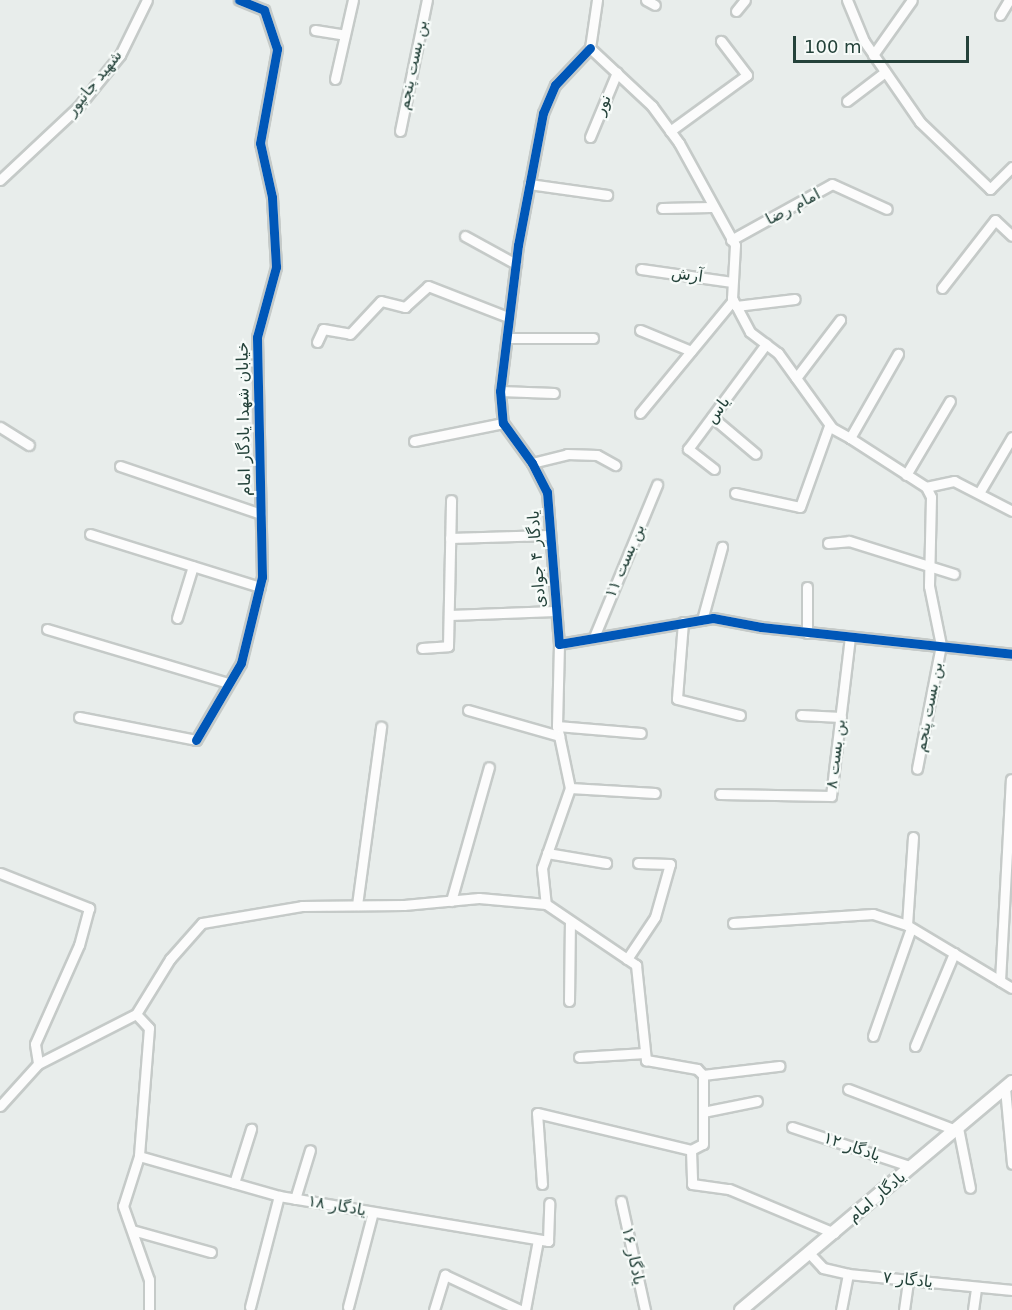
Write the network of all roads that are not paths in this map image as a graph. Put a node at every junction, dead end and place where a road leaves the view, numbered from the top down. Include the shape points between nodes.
1 (147, 0) edge
2 (239, 0) edge
3 (352, 0) edge
4 (427, 0) edge
5 (597, 0) edge
6 (745, 0) edge
7 (847, 0) edge
8 (912, 0) edge
9 (1009, 0) edge
10 (736, 11) dead end
11 (1000, 15) dead end
12 (315, 30) dead end
13 (345, 35) junction
14 (721, 41) dead end
15 (590, 48) junction
16 (873, 55) junction
17 (617, 72) junction
18 (885, 72) junction
19 (336, 79) dead end
20 (847, 101) dead end
21 (400, 131) dead end
22 (670, 131) junction
23 (590, 137) dead end
24 (1012, 167) edge
25 (0, 180) edge
26 (529, 184) junction
27 (607, 195) dead end
28 (711, 207) junction
29 (662, 208) dead end
30 (887, 209) dead end
31 (465, 236) dead end
32 (1012, 236) edge
33 (731, 240) junction
34 (516, 264) junction
35 (641, 269) dead end
36 (732, 282) junction
37 (942, 288) dead end
38 (795, 299) dead end
39 (734, 303) junction
40 (508, 317) junction
41 (840, 320) dead end
42 (640, 330) dead end
43 (507, 338) junction
44 (593, 338) dead end
45 (317, 342) dead end
46 (766, 344) junction
47 (691, 351) junction
48 (898, 354) dead end
49 (796, 378) junction
50 (500, 391) junction
51 (554, 393) dead end
52 (950, 401) dead end
53 (640, 413) dead end
54 (712, 417) junction
55 (502, 423) junction
56 (0, 426) edge
57 (830, 426) junction
58 (1012, 437) edge
59 (850, 438) junction
60 (414, 441) dead end
61 (28, 445) dead end
62 (756, 454) dead end
63 (532, 463) junction
64 (615, 465) dead end
65 (120, 466) dead end
66 (714, 470) dead end
67 (906, 475) junction
68 (657, 485) dead end
69 (926, 487) junction
70 (735, 493) dead end
71 (979, 494) junction
72 (451, 500) dead end
73 (1012, 511) edge
74 (261, 514) junction
75 (90, 534) dead end
76 (549, 535) junction
77 (450, 538) junction
78 (828, 543) dead end
79 (722, 547) dead end
80 (193, 566) junction
81 (929, 569) junction
82 (954, 574) dead end
83 (260, 587) junction
84 (807, 587) dead end
85 (555, 611) junction
86 (450, 615) junction
87 (177, 618) dead end
88 (702, 620) junction
89 (682, 622) junction
90 (47, 629) dead end
91 (807, 633) junction
92 (850, 637) junction
93 (594, 638) junction
94 (560, 644) junction
95 (941, 645) junction
96 (422, 648) dead end
97 (1012, 654) edge
98 (228, 683) junction
99 (468, 710) dead end
100 (740, 715) dead end
101 (801, 715) dead end
102 (841, 717) junction
103 (82, 718) dead end
104 (381, 727) dead end
105 (558, 731) junction
106 (641, 733) dead end
107 (489, 767) dead end
108 (917, 769) dead end
109 (1011, 779) edge
110 (570, 788) junction
111 (655, 793) dead end
112 (720, 794) dead end
113 (913, 837) dead end
114 (547, 853) junction
115 (606, 863) dead end
116 (638, 863) dead end
117 (0, 873) edge
118 (451, 901) junction
119 (546, 904) junction
120 (357, 905) junction
121 (570, 922) junction
122 (734, 922) dead end
123 (909, 927) junction
124 (954, 953) junction
125 (627, 959) junction
126 (1000, 981) junction
127 (1012, 988) edge
128 (569, 1001) dead end
129 (136, 1014) junction
130 (873, 1036) dead end
131 (915, 1046) dead end
132 (645, 1053) junction
133 (579, 1057) dead end
134 (38, 1064) junction
135 (779, 1066) dead end
136 (703, 1076) junction
137 (1009, 1085) edge
138 (848, 1089) dead end
139 (757, 1101) dead end
140 (0, 1106) edge
141 (703, 1112) junction
142 (792, 1127) dead end
143 (251, 1129) dead end
144 (957, 1129) junction
145 (309, 1150) dead end
146 (691, 1150) junction
147 (139, 1156) junction
148 (1012, 1164) edge
149 (912, 1167) junction
150 (234, 1184) junction
151 (542, 1184) dead end
152 (970, 1188) dead end
153 (279, 1196) junction
154 (295, 1199) junction
155 (621, 1201) dead end
156 (549, 1203) dead end
157 (373, 1212) junction
158 (132, 1230) junction
159 (834, 1233) junction
160 (538, 1240) junction
161 (211, 1252) dead end
162 (810, 1254) junction
163 (848, 1274) junction
164 (908, 1280) junction
165 (976, 1288) junction
166 (1012, 1290) edge
167 (250, 1307) dead end
168 (348, 1307) dead end
169 (506, 1307) edge
170 (149, 1310) edge
171 (434, 1310) edge
172 (520, 1310) edge
173 (525, 1310) edge
174 (645, 1310) edge
175 (741, 1310) edge
176 (842, 1310) edge
177 (904, 1310) edge
178 (973, 1310) edge

1 - 25 street, شهید جانپور via 120,55 78,107
2 - 74 street, خیابان شهدا یادگار امام via 264,9 278,49 260,143 272,196 276,267 257,337
3 - 13 street
4 - 21 street, بن بست پنجم
5 - 15 street
6 - 10 street
7 - 16 street
8 - 16 street
9 - 11 street
12 - 13 street
13 - 19 street
14 - 22 street via 747,75
15 - 17 street
15 - 26 street via 555,85 543,112
16 - 18 street
17 - 22 street via 652,106
17 - 23 street, نور
18 - 20 street
18 - 24 street via 920,122 990,189
22 - 28 street
26 - 27 street
26 - 34 street
28 - 29 street
28 - 33 street
30 - 33 street, امام رضا via 832,184
31 - 34 street
32 - 37 street via 995,220
33 - 36 street via 735,245
34 - 40 street
35 - 36 street, آرش
36 - 39 street
38 - 39 street
39 - 46 street via 750,332
39 - 47 street
40 - 43 street
40 - 45 street via 428,286 405,307 381,301 350,334 322,329
41 - 49 street
42 - 47 street
43 - 44 street
43 - 50 street
46 - 49 street via 778,353
46 - 54 street, یاس
47 - 53 street
48 - 59 street
49 - 57 street
50 - 51 street
50 - 55 street
52 - 67 street
54 - 62 street
54 - 66 street, یاس via 688,449
55 - 60 street
55 - 63 street, یادگار ۴ جوادی
56 - 61 street
57 - 59 street
57 - 70 street via 800,507
58 - 71 street
59 - 67 street
63 - 64 street via 567,454 597,455
63 - 76 street, یادگار ۴ جوادی via 547,492
65 - 74 street
67 - 69 street
68 - 93 street, بن بست ۱۱
69 - 71 street via 954,481
69 - 81 street via 931,497
71 - 73 street
72 - 77 street
74 - 83 street, خیابان شهدا یادگار امام
75 - 80 street
76 - 77 street
76 - 85 street, یادگار ۴ جوادی
77 - 86 street
78 - 81 street via 849,541
79 - 88 street
80 - 83 street
80 - 87 street
81 - 82 street
81 - 95 street
83 - 98 street, خیابان شهدا یادگار امام via 240,663
84 - 91 street
85 - 86 street
85 - 94 street, یادگار ۴ جوادی
86 - 96 street via 448,646
88 - 89 street
88 - 91 street
89 - 93 street
89 - 100 street via 677,699
90 - 98 street
91 - 92 street
92 - 95 street
92 - 102 street, بن بست ۸
93 - 94 street
94 - 105 street, یادگار ۴ جوادی
95 - 97 street
95 - 108 street, بن بست پنجم
98 - 103 street, خیابان شهدا یادگار امام via 196,740
99 - 105 street
101 - 102 street
102 - 112 street, بن بست ۸ via 831,796
104 - 120 street
105 - 106 street
105 - 110 street, یادگار ۴ جوادی
107 - 118 street
109 - 126 street
110 - 111 street
110 - 114 street
113 - 123 street
114 - 115 street
114 - 119 street via 542,868
116 - 125 street via 670,864 655,917
117 - 134 street via 89,908 79,945 35,1044
118 - 119 street via 479,898
118 - 120 street
119 - 121 street
120 - 129 street via 302,906 202,923 170,959
121 - 125 street
121 - 128 street
122 - 123 street via 873,914
123 - 124 street
123 - 130 street
124 - 126 street
124 - 131 street
125 - 132 street via 636,965
126 - 127 street
129 - 134 street
129 - 147 street via 148,1028
132 - 133 street
132 - 136 street via 646,1060 697,1069
134 - 140 street
135 - 136 street
136 - 141 street
137 - 144 main road, یادگار امام
137 - 148 street
138 - 144 street
139 - 141 street
141 - 146 street via 703,1144
142 - 149 street, یادگار ۱۲
143 - 150 street
144 - 149 main road, یادگار امام
144 - 152 street
145 - 154 street
146 - 151 street via 537,1113
146 - 159 street via 692,1184 729,1189
147 - 150 street, یادگار ۱۸
147 - 158 street via 123,1206
149 - 159 main road, یادگار امام
150 - 153 street, یادگار ۱۸
153 - 154 street, یادگار ۱۸
153 - 167 street
154 - 157 street, یادگار ۱۸
155 - 174 street, یادگار ۱۶
156 - 160 street via 548,1242
157 - 160 street, یادگار ۱۸
157 - 168 street
158 - 161 street
158 - 170 street via 149,1280
159 - 162 main road, یادگار امام
160 - 173 street
162 - 163 street, یادگار ۷ via 823,1268
162 - 175 main road, یادگار امام
163 - 164 street, یادگار ۷
163 - 176 street
164 - 165 street, یادگار ۷
164 - 177 street
165 - 166 street, یادگار ۷
165 - 178 street
169 - 171 street via 445,1275
169 - 172 street

